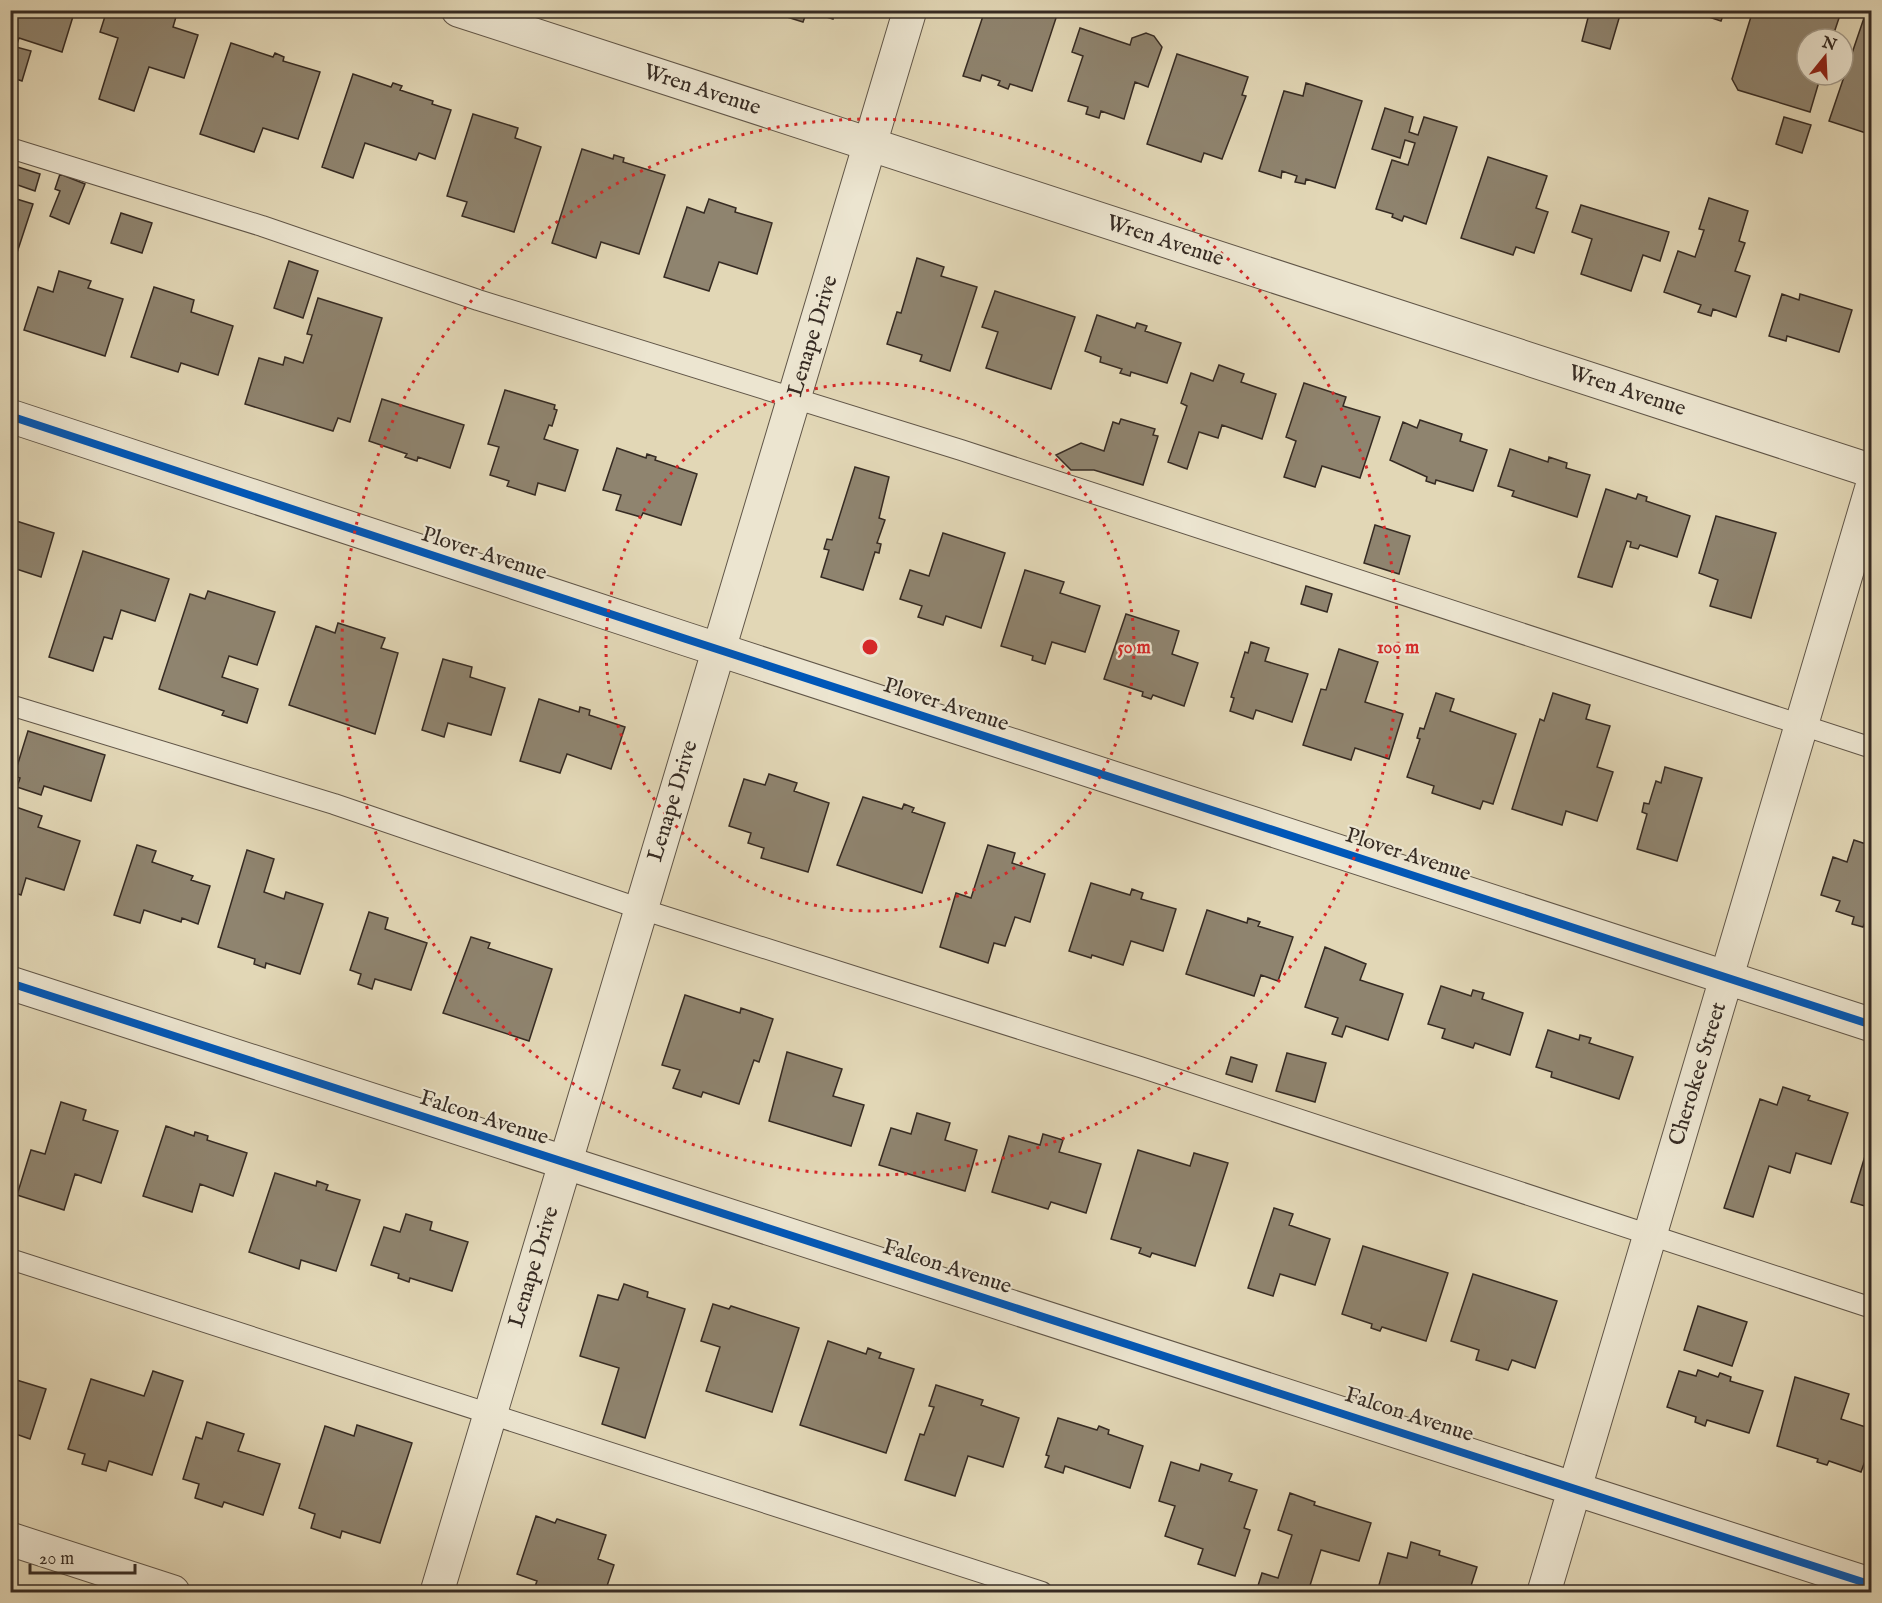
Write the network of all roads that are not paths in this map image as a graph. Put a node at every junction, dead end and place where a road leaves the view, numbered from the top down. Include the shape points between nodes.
1 (458, 10) edge
2 (910, 10) edge
3 (870, 145) junction
4 (10, 148) edge
5 (794, 398) junction
6 (10, 416) edge
7 (1872, 471) edge
8 (1872, 487) edge
9 (718, 650) junction
10 (10, 705) edge
11 (1802, 725) junction
12 (1872, 748) edge
13 (641, 909) junction
14 (1727, 977) junction
15 (10, 983) edge
16 (1872, 1025) edge
17 (565, 1163) junction
18 (1651, 1234) junction
19 (10, 1259) edge
20 (1872, 1308) edge
21 (490, 1413) junction
22 (1576, 1487) junction
23 (10, 1539) edge
24 (1872, 1585) edge
25 (173, 1593) edge
26 (437, 1593) edge
27 (1042, 1593) edge
28 (1544, 1593) edge

1 - 3 street, Wren Avenue
2 - 3 street, Lenape Drive
3 - 5 street, Lenape Drive
3 - 7 street, Wren Avenue
4 - 5 lane
5 - 9 street, Lenape Drive
5 - 11 lane
6 - 9 street, Plover Avenue
8 - 11 street, Cherokee Street
9 - 13 street, Lenape Drive
9 - 14 street, Plover Avenue
10 - 13 lane via 334,804
11 - 12 lane
11 - 14 street, Cherokee Street
13 - 17 street, Lenape Drive
13 - 18 lane
14 - 16 street, Plover Avenue
14 - 18 street, Cherokee Street
15 - 17 street, Falcon Avenue
17 - 21 street, Lenape Drive
17 - 22 street, Falcon Avenue
18 - 20 lane
18 - 22 street, Cherokee Street
19 - 21 lane
21 - 26 street, Lenape Drive
21 - 27 lane
22 - 24 street, Falcon Avenue
22 - 28 street, Cherokee Street
23 - 25 street

